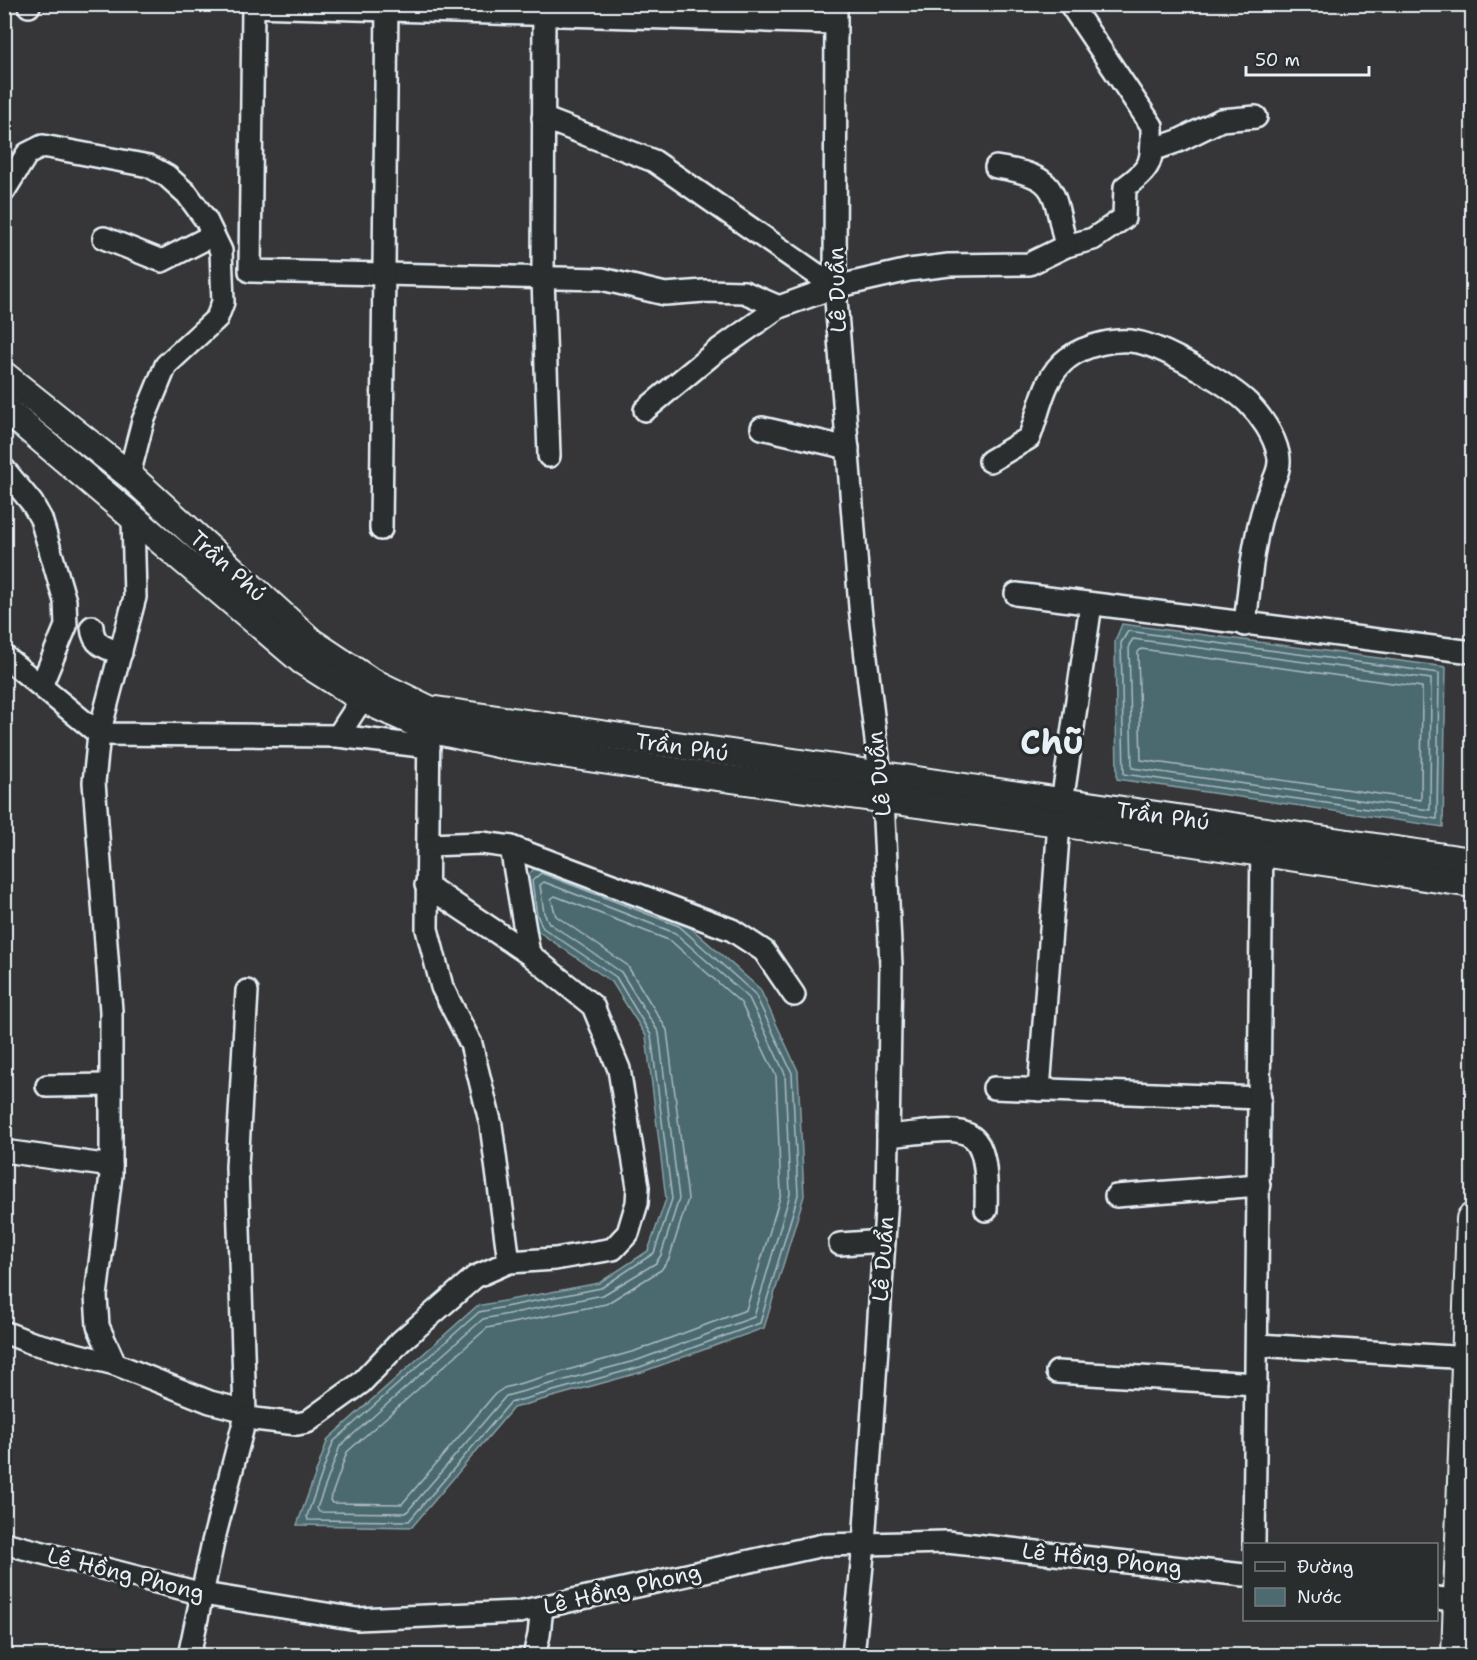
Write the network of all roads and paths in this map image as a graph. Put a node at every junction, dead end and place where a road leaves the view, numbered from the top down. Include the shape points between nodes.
1 (1070, 4) edge
2 (387, 7) edge
3 (544, 9) edge
4 (682, 12) edge
5 (836, 14) edge
6 (1256, 117) dead end
7 (543, 118) junction
8 (1152, 150) junction
9 (13, 161) edge
10 (996, 167) dead end
11 (4, 191) edge
12 (213, 235) junction
13 (104, 238) dead end
14 (1066, 246) junction
15 (384, 274) junction
16 (543, 278) junction
17 (835, 287) junction
18 (779, 307) junction
19 (4, 375) edge
20 (4, 408) edge
21 (645, 410) dead end
22 (762, 428) dead end
23 (848, 448) junction
24 (549, 456) dead end
25 (990, 461) dead end
26 (4, 469) edge
27 (129, 475) junction
28 (133, 518) junction
29 (381, 529) dead end
30 (1016, 594) dead end
31 (1090, 611) dead end
32 (1245, 625) junction
33 (92, 627) dead end
34 (1473, 652) edge
35 (120, 653) junction
36 (4, 656) edge
37 (41, 686) junction
38 (365, 689) junction
39 (429, 728) junction
40 (99, 734) junction
41 (338, 736) junction
42 (882, 787) junction
43 (1061, 812) junction
44 (1262, 840) junction
45 (428, 845) junction
46 (511, 847) junction
47 (1473, 861) edge
48 (1473, 884) edge
49 (426, 885) junction
50 (529, 954) junction
51 (248, 991) dead end
52 (794, 995) dead end
53 (109, 1085) junction
54 (47, 1086) dead end
55 (994, 1088) dead end
56 (1039, 1090) junction
57 (1260, 1098) junction
58 (888, 1136) junction
59 (7, 1151) edge
60 (111, 1166) junction
61 (1259, 1185) junction
62 (1116, 1196) dead end
63 (986, 1210) dead end
64 (1473, 1220) edge
65 (884, 1241) junction
66 (840, 1244) dead end
67 (509, 1262) junction
68 (4, 1332) edge
69 (1257, 1345) junction
70 (1468, 1358) junction
71 (115, 1364) junction
72 (1057, 1372) dead end
73 (1256, 1384) junction
74 (245, 1415) junction
75 (4, 1543) edge
76 (1254, 1543) edge
77 (864, 1544) junction
78 (1243, 1575) edge
79 (203, 1594) junction
80 (1456, 1600) edge
81 (542, 1607) junction
82 (189, 1656) edge
83 (534, 1656) edge
84 (853, 1656) edge
85 (1457, 1656) edge

1 - 8 street via 1152,126
2 - 3 street
2 - 15 street
2 - 15 street via 253,6 250,259 250,270
3 - 4 street
3 - 7 street
4 - 5 street
5 - 17 street, Lê Duẩn
6 - 8 street via 1221,120
7 - 16 street
7 - 17 street via 654,161
8 - 14 street via 1146,172 1125,187 1124,218 1094,239
9 - 11 street
9 - 12 street via 43,146 149,166 188,194
10 - 14 street via 1028,172 1048,186
12 - 13 street via 162,261
12 - 27 street via 221,251 224,274 220,312 213,324 166,365 143,421
14 - 17 street via 1029,264 939,267
15 - 16 street
15 - 29 street
16 - 18 street via 602,279 665,294 744,292
16 - 24 street
17 - 18 street
17 - 23 street, Lê Duẩn
18 - 21 street via 714,353
19 - 27 main road, Trần Phú
20 - 28 main road, Trần Phú
22 - 23 street
23 - 42 street, Lê Duẩn via 860,607
25 - 32 street via 1029,438 1052,374 1069,357 1094,345 1135,341 1193,367 1247,402 1267,427 1278,452 1280,464 1260,518
26 - 37 street via 41,519 65,601 66,626
27 - 38 main road, Trần Phú
28 - 35 street via 135,597
28 - 38 main road, Trần Phú via 302,661
30 - 32 street
31 - 43 street
32 - 34 street
33 - 35 street via 95,641
35 - 40 street
36 - 37 street
37 - 40 street
38 - 39 main road, Trần Phú
38 - 41 street
39 - 41 street, Trần Phú
39 - 42 main road, Trần Phú via 502,745
39 - 45 street
40 - 41 street, Trần Phú
40 - 53 street via 94,782 110,999
42 - 43 main road, Trần Phú
42 - 58 street, Lê Duẩn via 891,964
43 - 44 main road, Trần Phú
43 - 56 street
44 - 47 main road, Trần Phú
44 - 48 main road, Trần Phú
44 - 57 street
45 - 46 street via 482,843
45 - 49 street
46 - 50 street
46 - 52 street via 744,936 773,961
49 - 50 street
49 - 67 street via 427,929 435,965 451,1008 471,1044 491,1125
50 - 67 street via 592,1006 610,1041 625,1096 638,1203 628,1233 614,1249
51 - 74 street via 237,1167
53 - 54 street
53 - 60 street
55 - 56 street
56 - 57 street
57 - 61 street
58 - 63 street via 950,1130 968,1133 981,1146 986,1162
58 - 65 street, Lê Duẩn
59 - 60 street
60 - 71 street via 96,1296 98,1326
61 - 62 street
61 - 69 street
64 - 70 highway
65 - 66 street
65 - 77 street, Lê Duẩn
67 - 74 street via 475,1277 401,1341 361,1383 316,1417 297,1424
68 - 71 street
69 - 70 street
69 - 73 street
70 - 80 highway
71 - 74 street
72 - 73 street
73 - 76 street
74 - 79 street
75 - 79 street, Lê Hồng Phong
77 - 78 street, Lê Hồng Phong via 947,1542
77 - 81 street, Lê Hồng Phong via 823,1545
77 - 84 street, Lê Duẩn
79 - 81 street, Lê Hồng Phong via 357,1619 519,1612
79 - 82 street
80 - 85 highway
81 - 83 street

